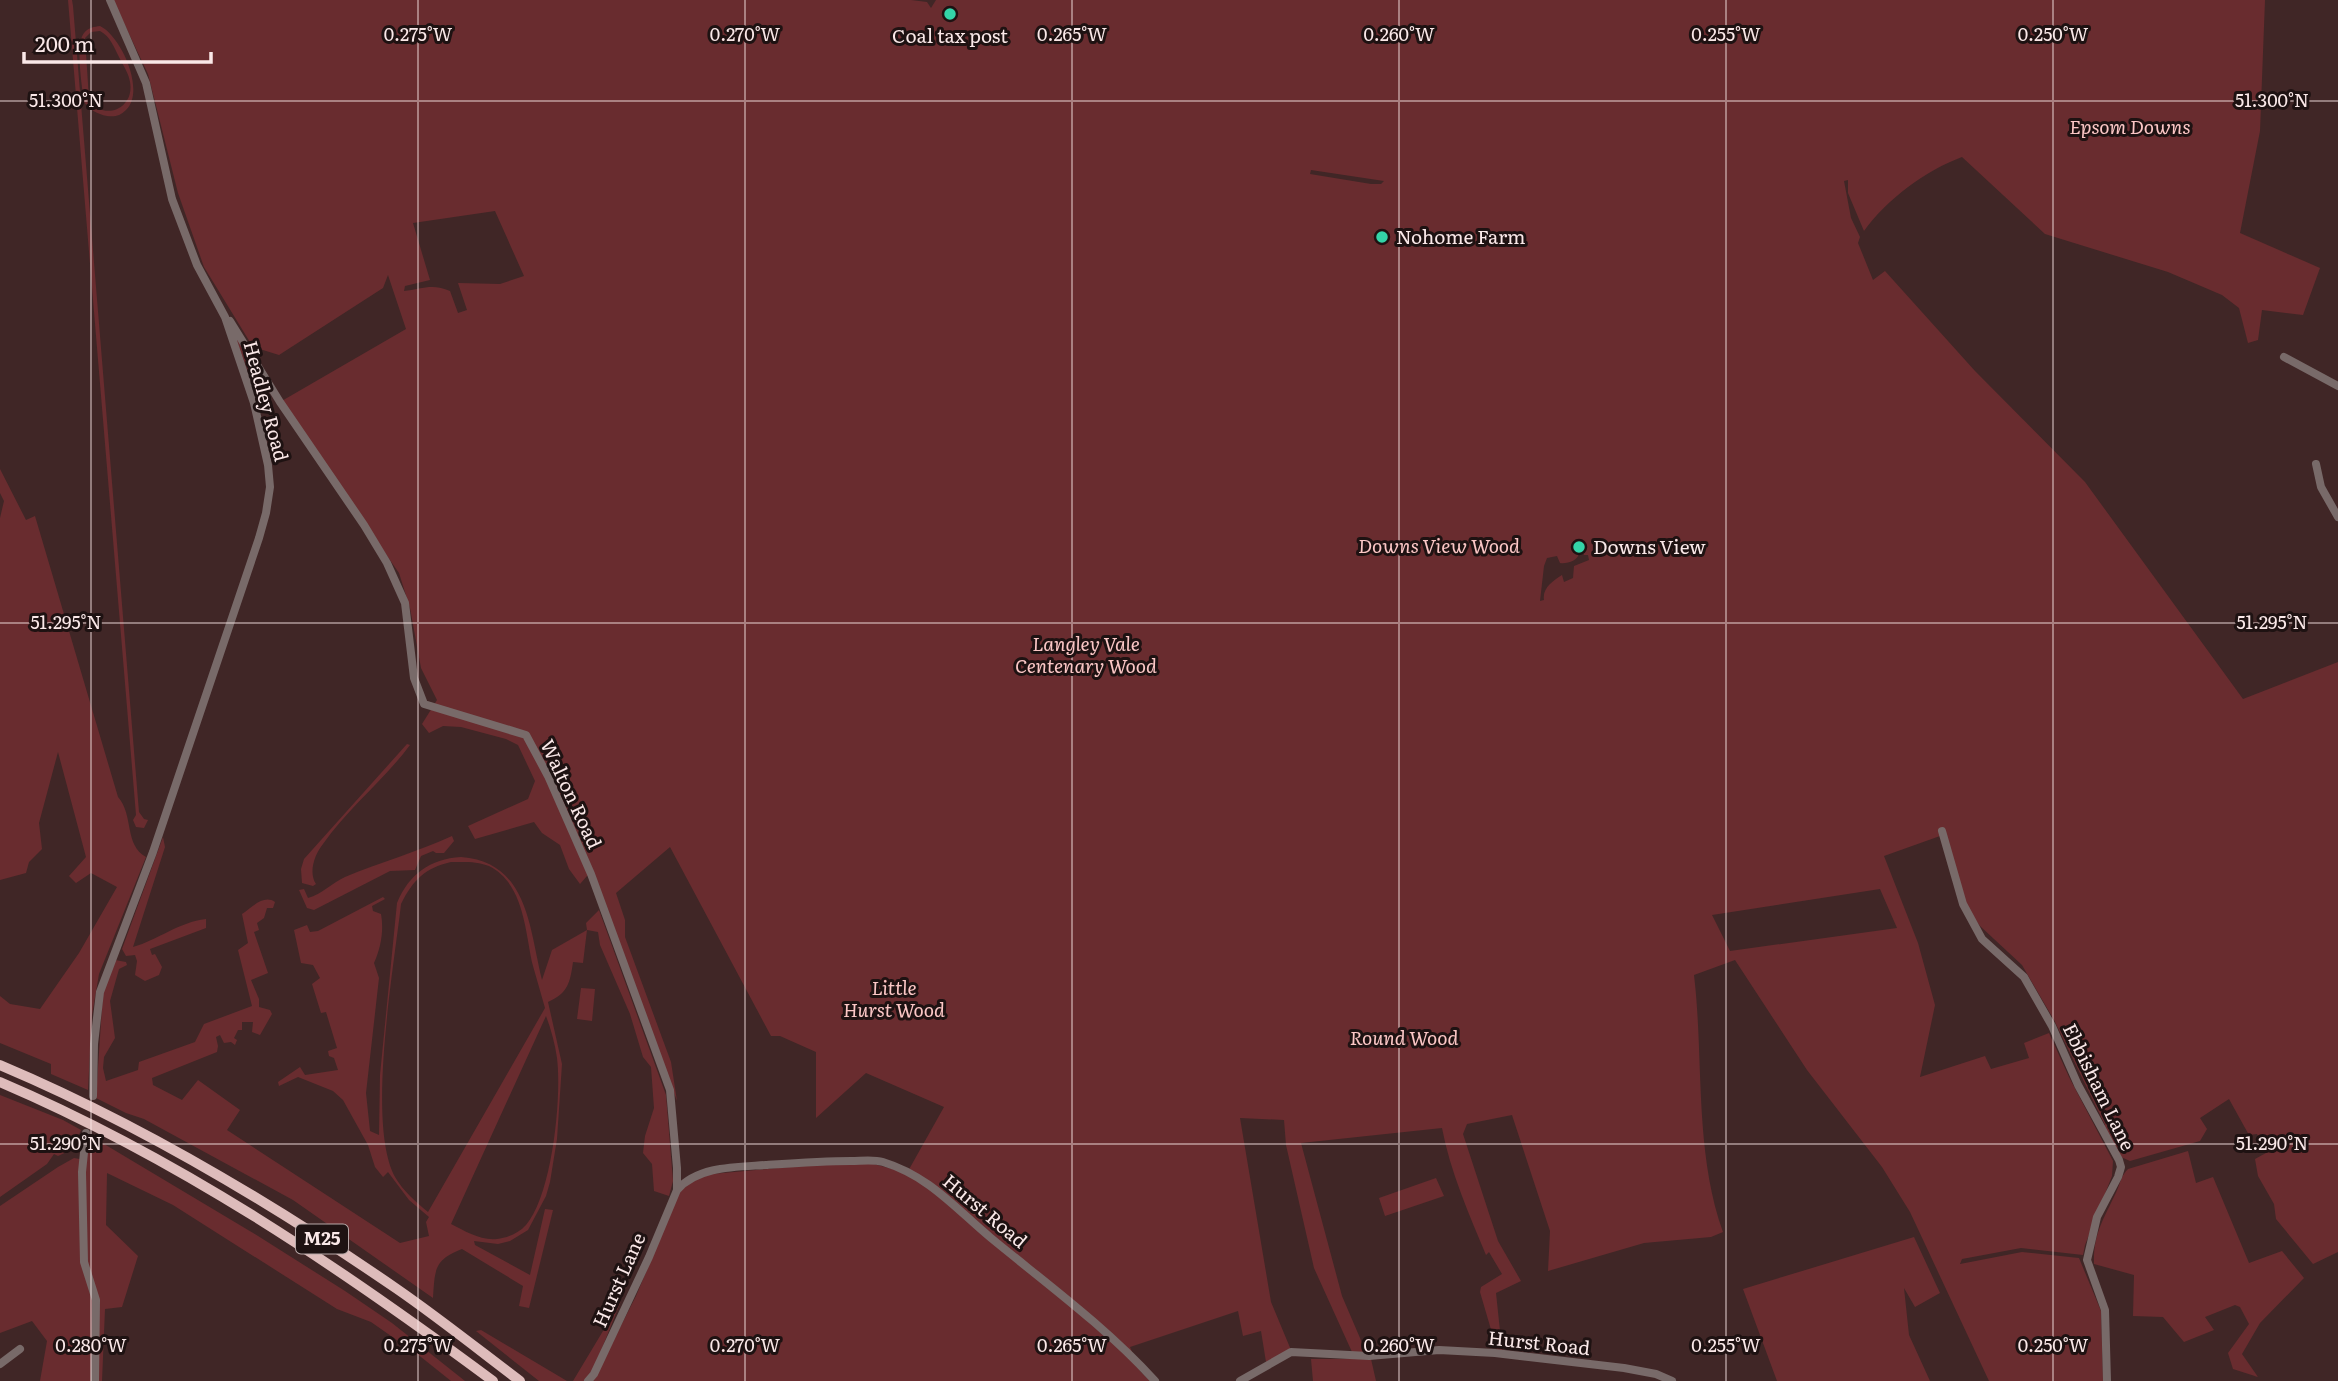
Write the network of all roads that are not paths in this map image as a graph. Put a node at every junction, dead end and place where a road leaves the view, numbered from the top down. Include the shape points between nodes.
1 (110, 0) edge
2 (225, 317) junction
3 (2284, 358) dead end
4 (2338, 386) edge
5 (2316, 464) dead end
6 (2338, 517) edge
7 (1942, 831) dead end
8 (0, 1065) edge
9 (0, 1082) edge
10 (93, 1096) dead end
11 (86, 1133) dead end
12 (677, 1168) junction
13 (694, 1175) junction
14 (677, 1190) junction
15 (20, 1349) dead end
16 (0, 1364) edge
17 (96, 1381) edge
18 (493, 1381) edge
19 (520, 1381) edge
20 (588, 1381) edge
21 (1155, 1381) edge
22 (1240, 1381) edge
23 (1672, 1381) edge
24 (2107, 1381) edge

1 - 2 street, Headley Road via 146,83 173,199 197,265
2 - 10 street, Headley Road via 262,436 270,487 266,513 158,839 100,992
2 - 12 street, Walton Road via 387,563 405,603 414,678 424,704 526,735 548,776 598,891 670,1090
3 - 4 street
5 - 6 street via 2321,487
7 - 24 street, Ebbisham Lane via 1963,904 1982,939 2024,977 2119,1160 2118,1177 2097,1217 2087,1260 2105,1310
8 - 19 highway, M25 via 112,1117 287,1216 400,1291
9 - 18 highway, M25 via 154,1157 281,1231
11 - 17 street via 84,1262 96,1300
12 - 13 street via 683,1175
12 - 14 street, Walton Road
13 - 14 street
13 - 21 street, Hurst Road via 824,1161 879,1161 903,1169 935,1187 1066,1297
14 - 20 street, Hurst Lane
15 - 16 street
22 - 23 street, Hurst Road via 1292,1352 1369,1356 1439,1350 1624,1368

